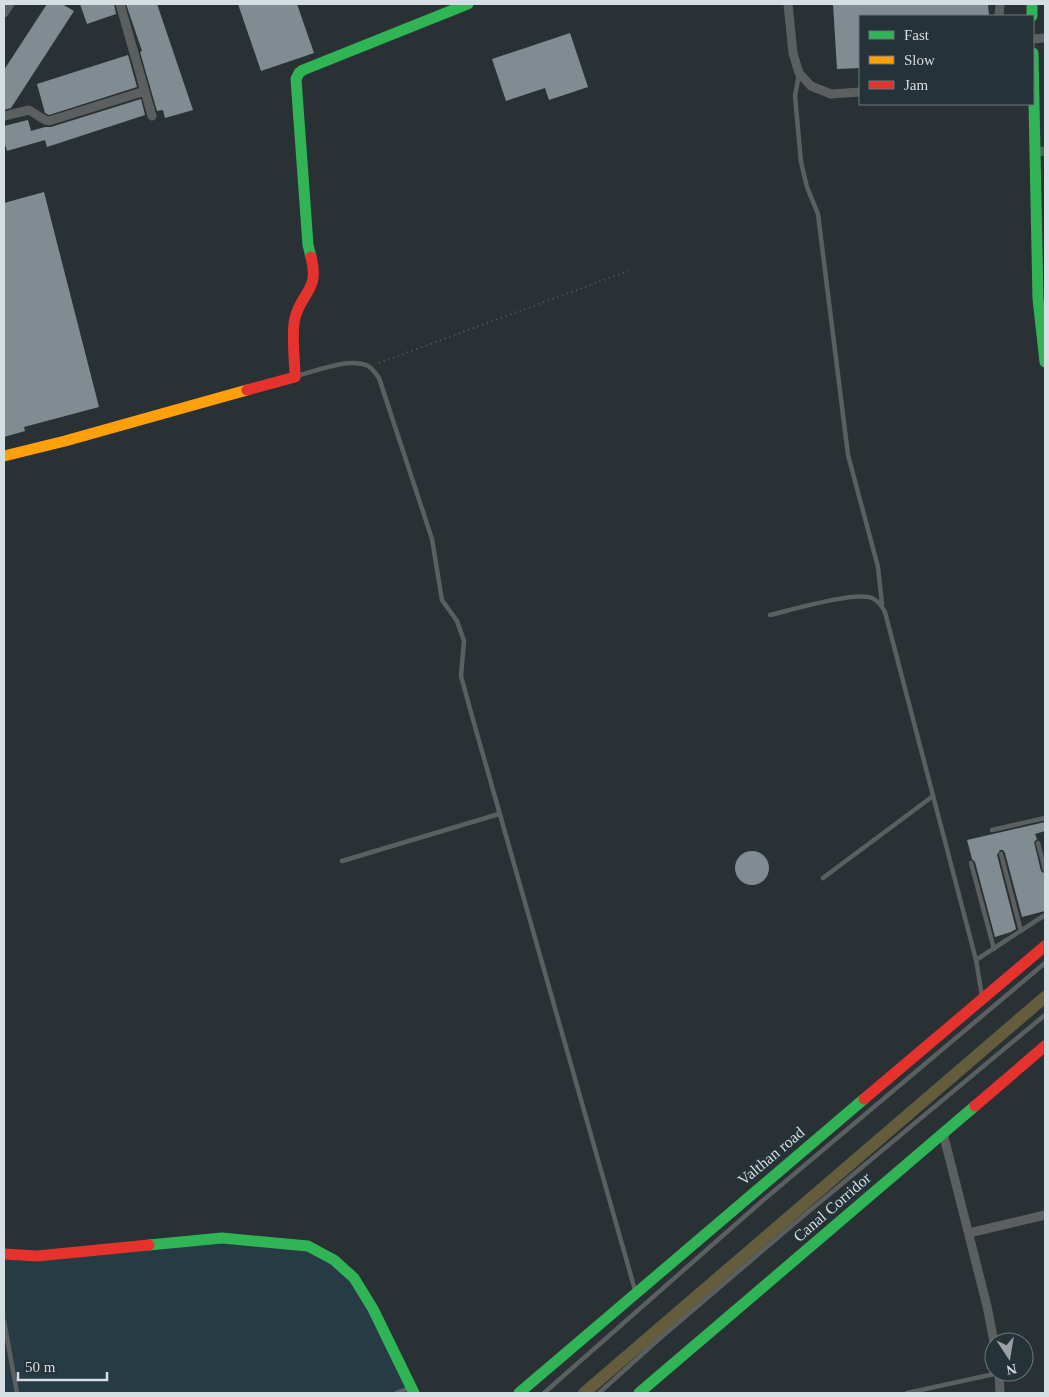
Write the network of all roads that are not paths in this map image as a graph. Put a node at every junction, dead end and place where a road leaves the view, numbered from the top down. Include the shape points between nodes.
1 (10, 4) edge
2 (120, 4) edge
3 (468, 4) edge
4 (788, 4) edge
5 (4, 13) edge
6 (799, 73) junction
7 (144, 91) junction
8 (859, 92) edge
9 (1034, 95) edge
10 (4, 116) edge
11 (152, 116) dead end
12 (1040, 151) edge
13 (1042, 302) edge
14 (1045, 362) edge
15 (295, 376) junction
16 (4, 456) edge
17 (882, 604) junction
18 (770, 615) dead end
19 (933, 796) junction
20 (499, 814) junction
21 (1045, 818) edge
22 (992, 830) dead end
23 (1038, 843) dead end
24 (1001, 854) dead end
25 (342, 861) dead end
26 (971, 863) dead end
27 (1045, 870) edge
28 (823, 878) dead end
29 (1045, 916) edge
30 (1021, 931) junction
31 (1045, 946) edge
32 (994, 949) junction
33 (976, 960) junction
34 (1045, 963) edge
35 (982, 998) junction
36 (1045, 1015) edge
37 (1045, 1046) edge
38 (943, 1133) junction
39 (1045, 1215) edge
40 (969, 1233) junction
41 (4, 1254) edge
42 (636, 1294) junction
43 (4, 1321) edge
44 (992, 1332) edge
45 (984, 1376) edge
46 (413, 1390) edge
47 (17, 1393) edge
48 (396, 1393) edge
49 (519, 1393) edge
50 (544, 1393) edge
51 (599, 1393) edge
52 (639, 1393) edge
53 (907, 1393) edge

1 - 5 street
2 - 7 street
3 - 15 street via 303,70 296,79 307,235 314,278 294,320
4 - 6 street via 793,53
6 - 8 street via 811,86 831,94
6 - 17 lane via 795,96 801,162 818,214 848,455 879,573
7 - 10 street via 49,121 29,110
7 - 11 street
9 - 12 street
12 - 13 street
13 - 14 street
15 - 16 street
15 - 20 lane via 357,362 370,367 379,378 432,539 442,600 457,621 464,641 461,676
17 - 18 lane via 862,597
17 - 19 lane
19 - 28 lane
19 - 33 lane
20 - 25 lane
20 - 42 lane
21 - 22 lane
23 - 27 lane
24 - 30 lane
26 - 32 lane
29 - 30 lane
30 - 32 lane
31 - 35 street, Valthan road
32 - 33 lane
33 - 35 lane
34 - 50 lane via 761,1202
35 - 42 street, Valthan road
36 - 51 lane via 796,1222
37 - 38 street, Canal Corridor
38 - 40 street
38 - 52 street, Canal Corridor
39 - 40 street
40 - 44 street
41 - 46 street via 37,1256 222,1238 308,1246 334,1260 354,1278
42 - 49 street, Valthan road
43 - 47 lane
45 - 53 lane
46 - 48 lane

